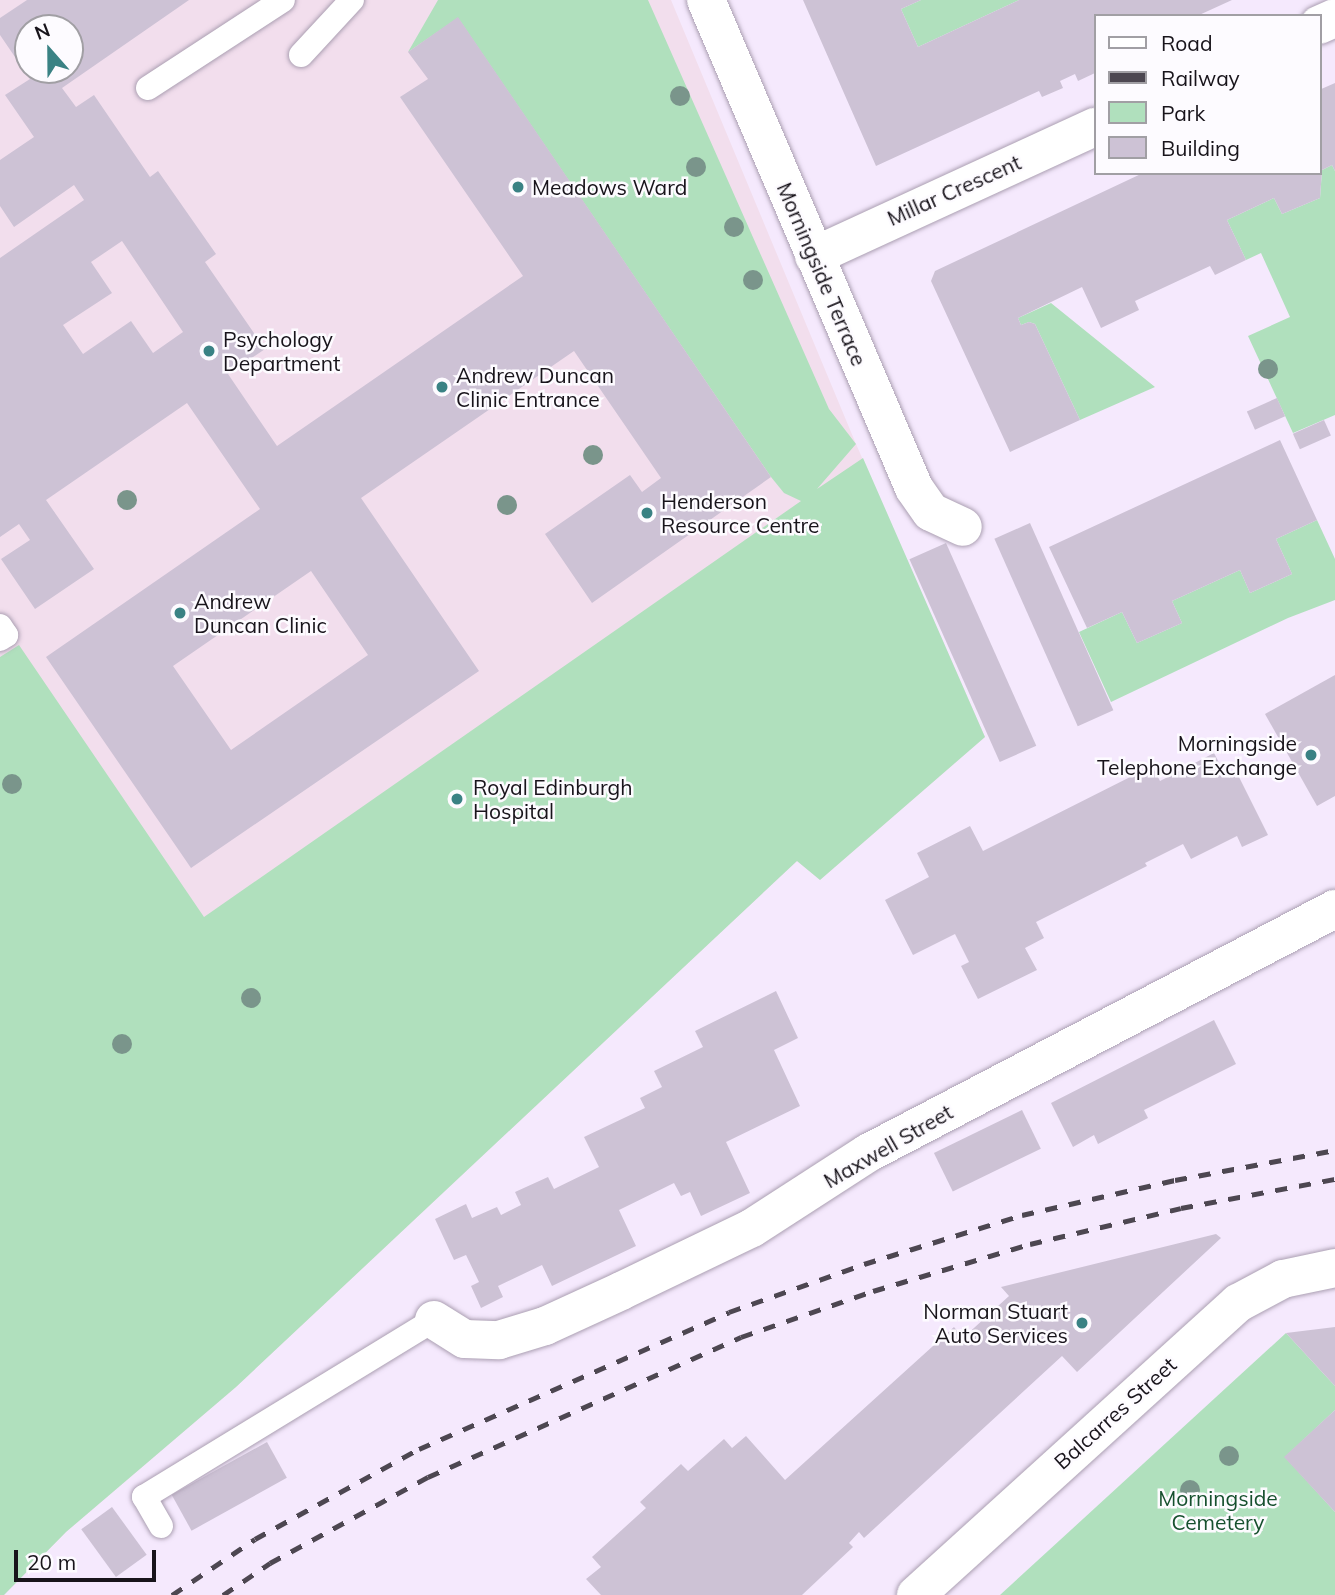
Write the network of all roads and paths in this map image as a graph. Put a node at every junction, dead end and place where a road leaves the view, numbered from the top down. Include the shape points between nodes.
1 (283, 0) edge
2 (352, 0) edge
3 (706, 0) edge
4 (301, 55) dead end
5 (148, 88) dead end
6 (1094, 127) edge
7 (814, 256) junction
8 (963, 527) dead end
9 (0, 626) edge
10 (0, 639) edge
11 (1335, 909) edge
12 (1335, 1268) edge
13 (434, 1320) joint
14 (161, 1526) dead end
15 (916, 1595) edge

1 - 5 lane
2 - 4 lane
3 - 7 street, Morningside Terrace
6 - 7 street, Millar Crescent
7 - 8 street, Morningside Terrace via 914,488 931,512
9 - 10 lane via 6,635
11 - 13 street, Maxwell Street via 867,1153 752,1228 621,1291 499,1340 465,1339
12 - 15 street, Balcarres Street via 1283,1279 1238,1303
13 - 14 lane via 144,1497

